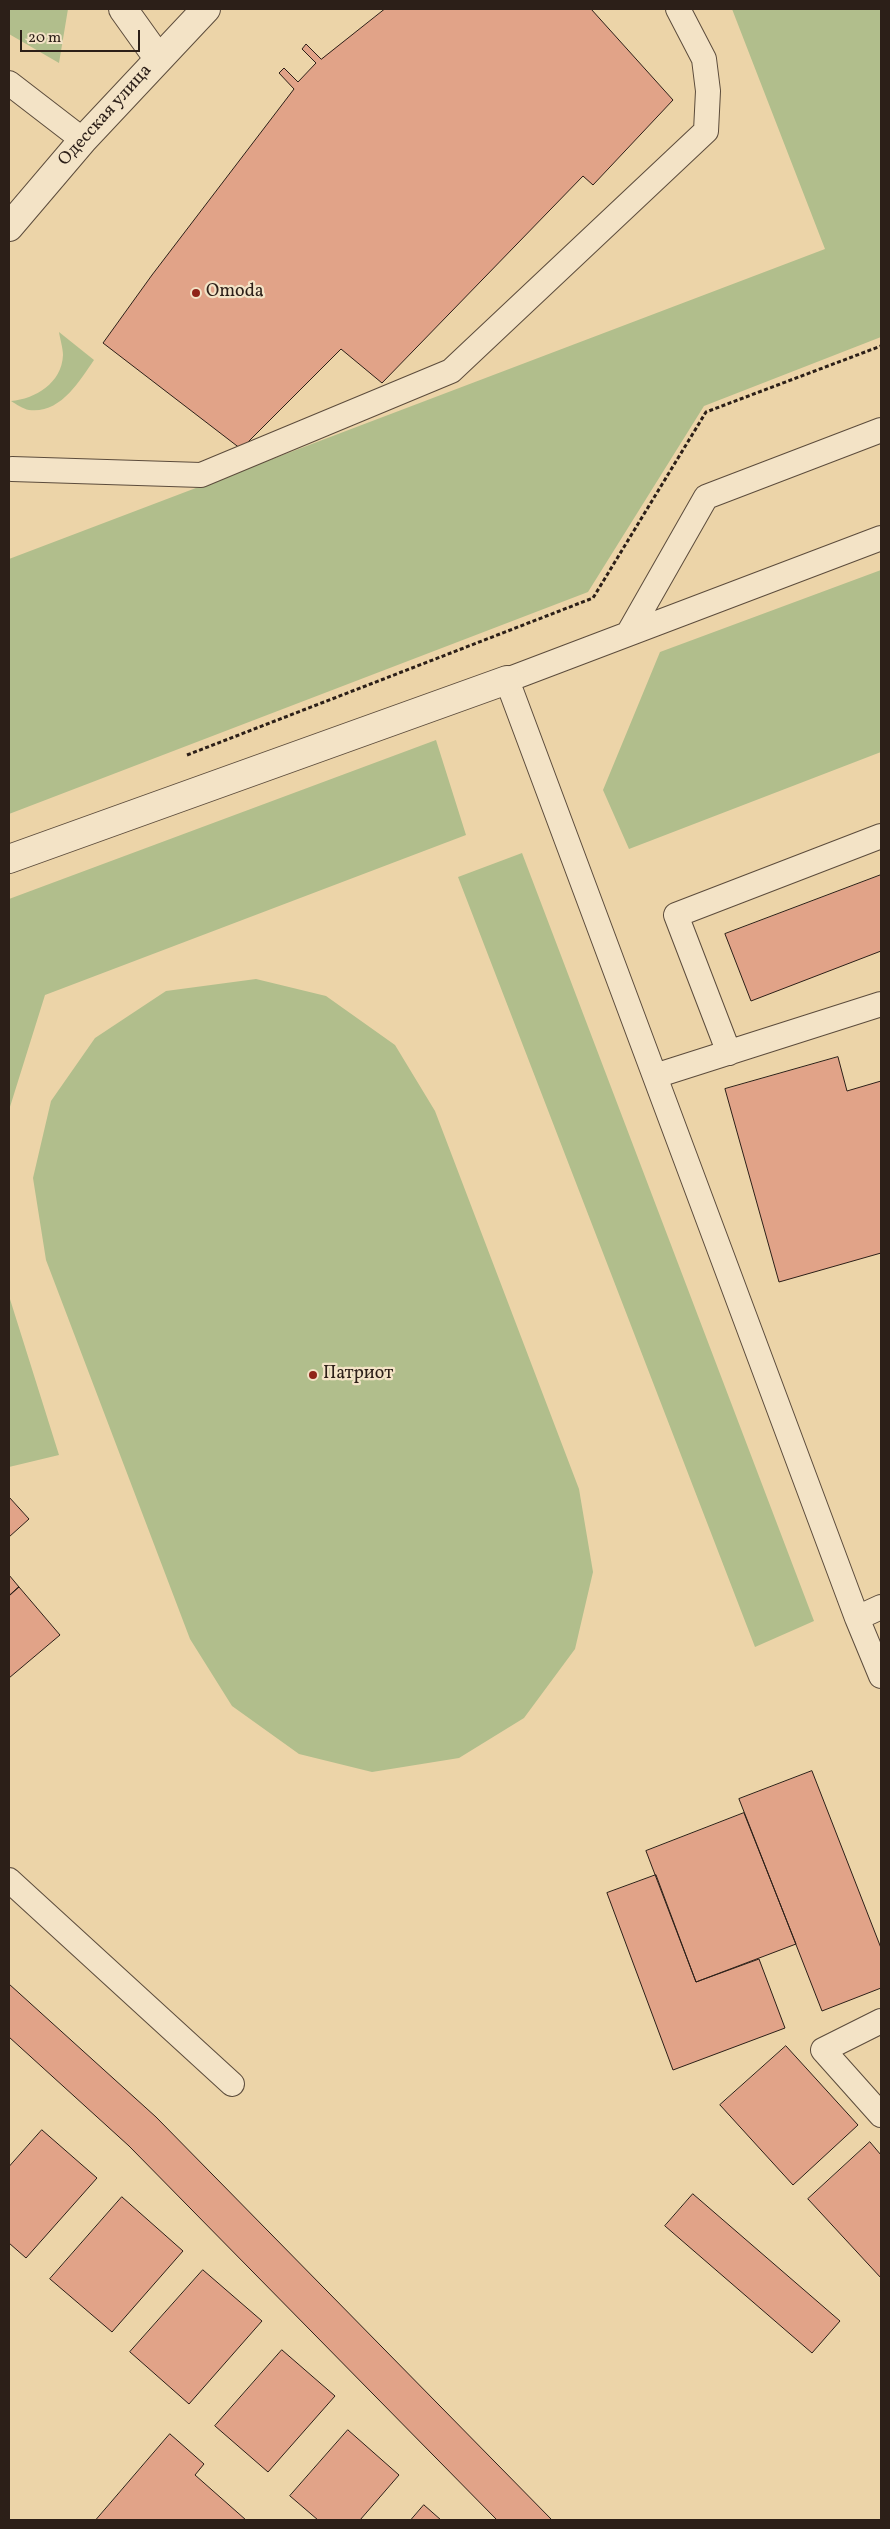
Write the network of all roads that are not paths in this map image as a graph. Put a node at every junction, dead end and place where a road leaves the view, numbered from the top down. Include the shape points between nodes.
1 (123, 9) edge
2 (206, 9) edge
3 (678, 9) edge
4 (158, 58) junction
5 (9, 83) edge
6 (83, 140) junction
7 (9, 227) edge
8 (881, 430) edge
9 (12, 469) dead end
10 (881, 538) edge
11 (628, 634) junction
12 (507, 680) junction
13 (881, 836) edge
14 (9, 859) edge
15 (881, 1004) edge
16 (729, 1053) junction
17 (655, 1076) junction
18 (881, 1607) edge
19 (857, 1618) junction
20 (881, 1676) edge
21 (9, 1880) edge
22 (881, 2021) edge
23 (232, 2084) dead end
24 (881, 2115) edge

1 - 4 street
2 - 4 street, Одесская улица
3 - 9 lane via 704,59 708,91 706,131 450,371 201,475
4 - 6 street, Одесская улица
5 - 6 lane
6 - 7 street, Одесская улица
8 - 11 lane via 706,497
10 - 11 lane
11 - 12 lane
12 - 14 street
12 - 17 lane
13 - 16 lane via 676,916
15 - 16 lane
16 - 17 lane
17 - 19 lane
18 - 19 lane
19 - 20 lane
21 - 23 lane
22 - 24 lane via 823,2050

